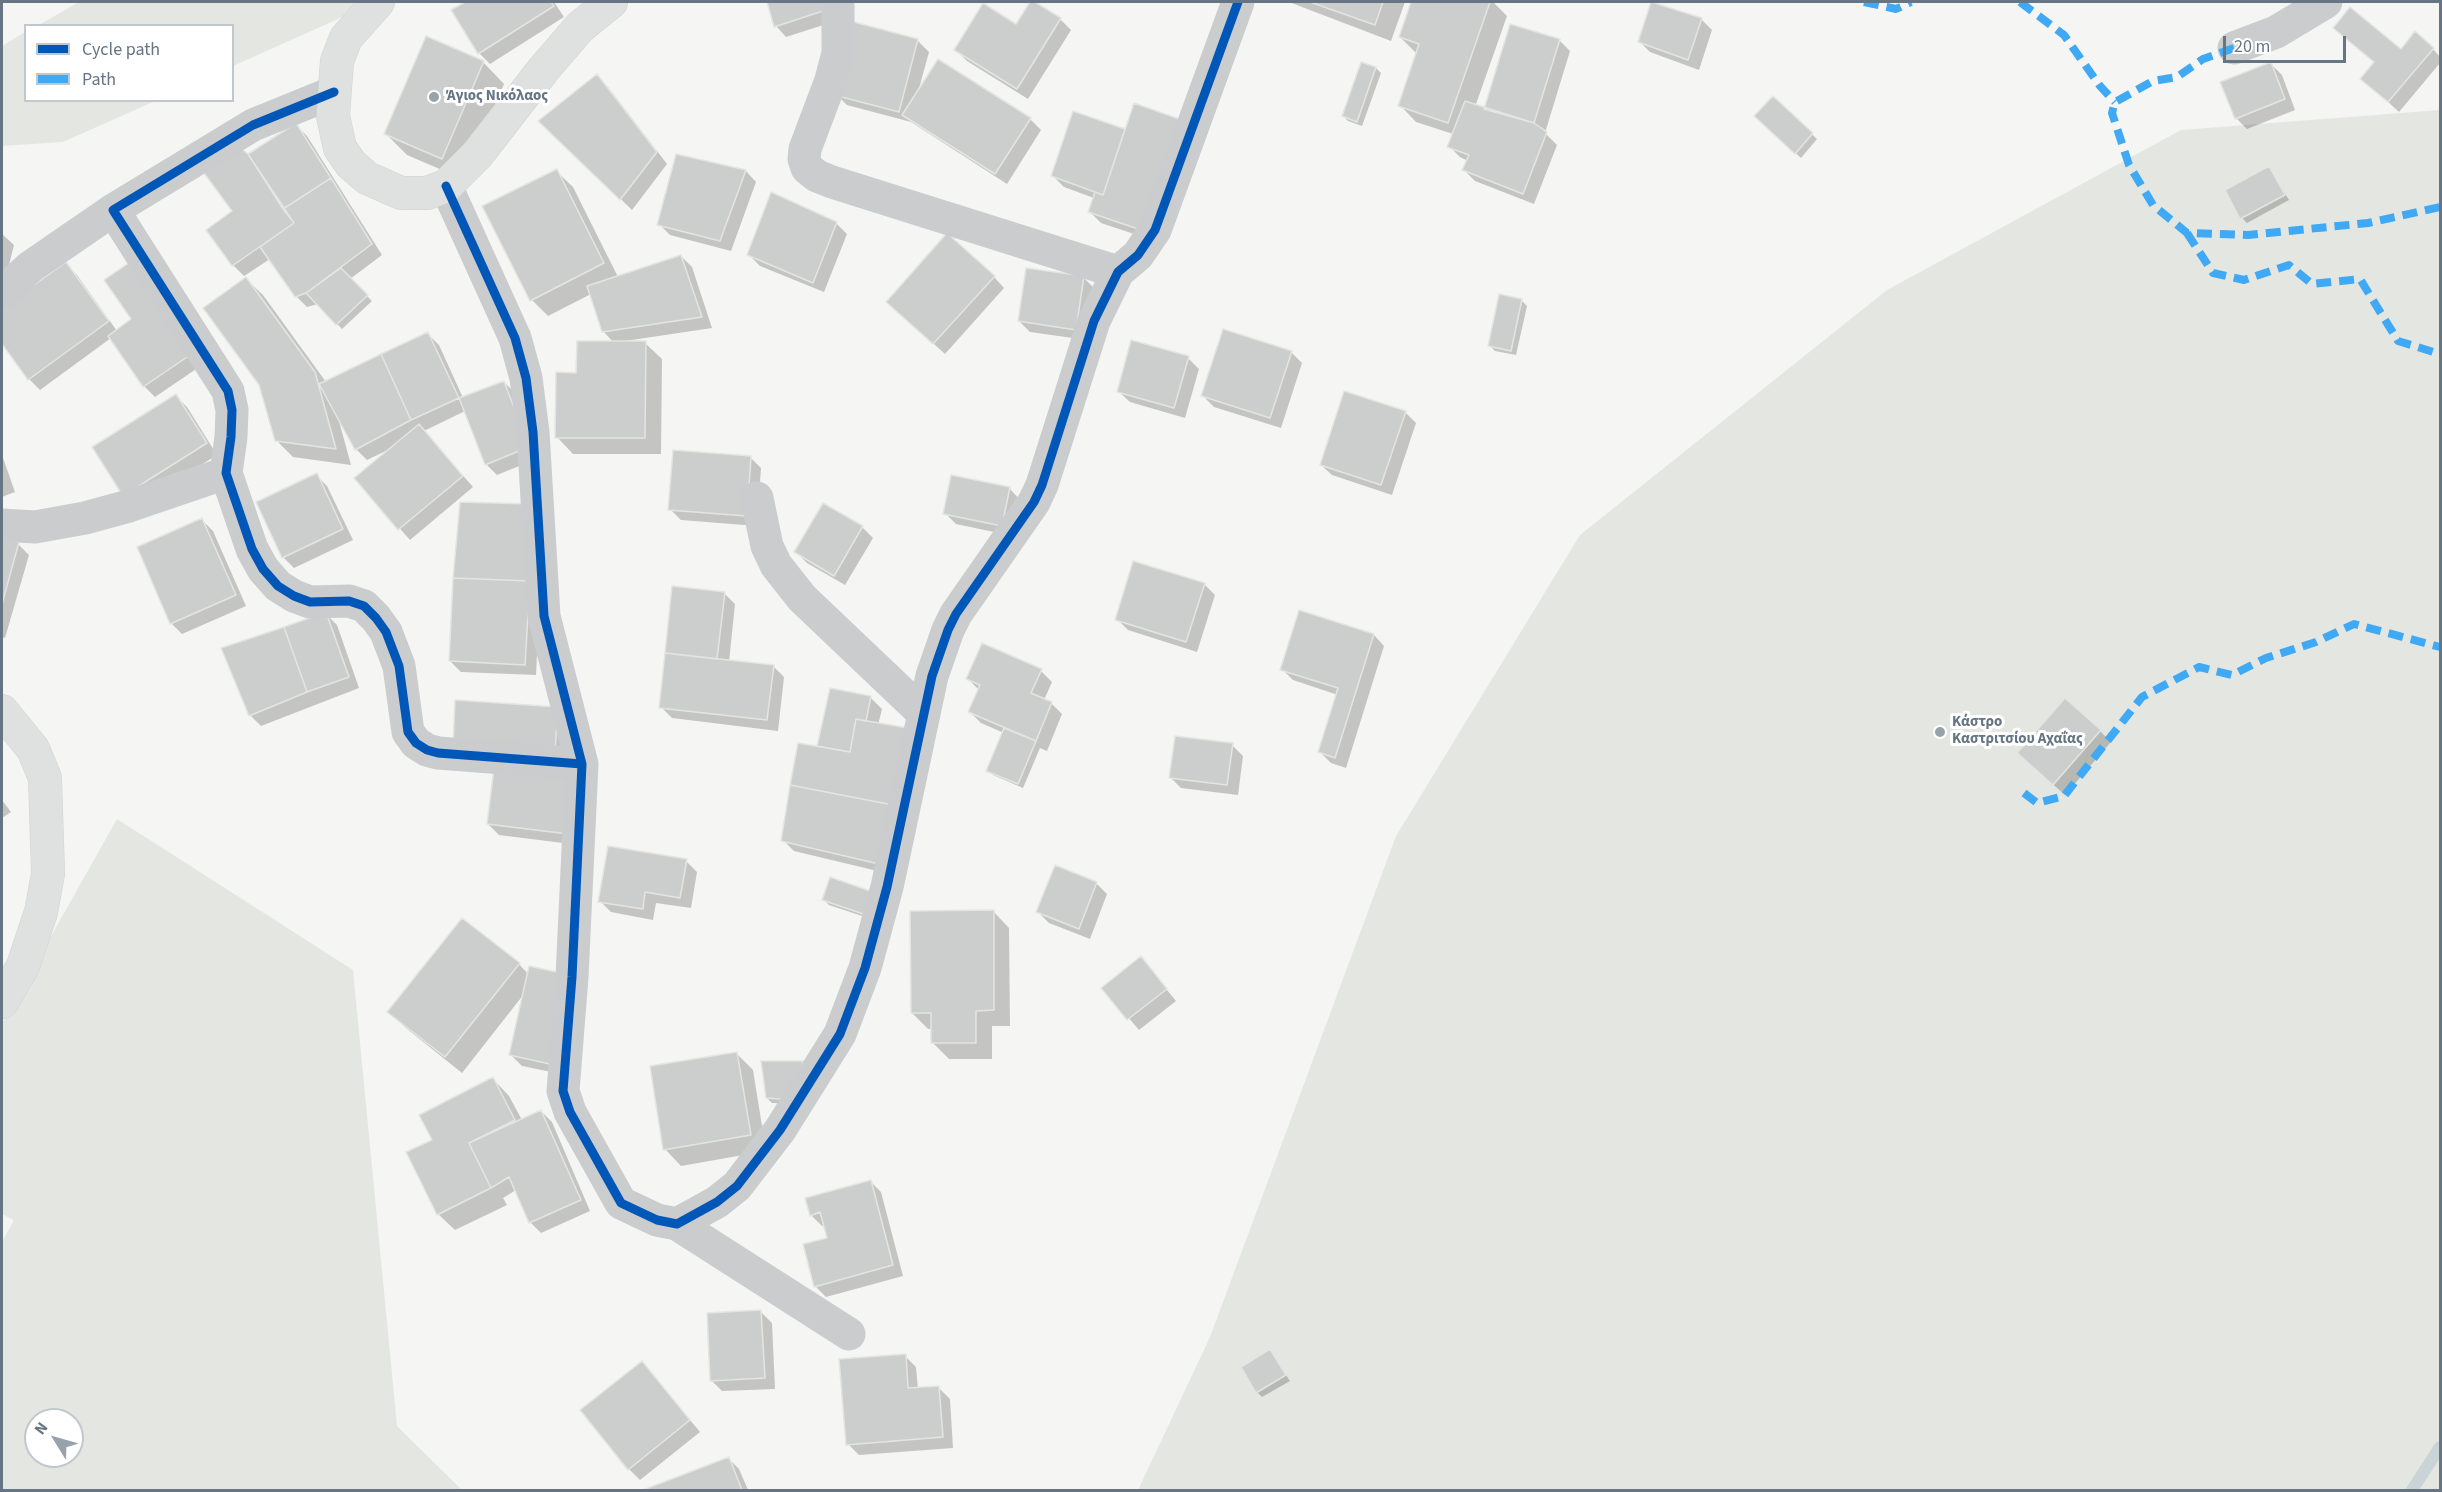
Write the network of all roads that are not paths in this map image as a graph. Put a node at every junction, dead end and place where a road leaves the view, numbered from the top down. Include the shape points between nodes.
1 (378, 2) edge
2 (611, 2) edge
3 (838, 2) edge
4 (1238, 2) edge
5 (2326, 2) edge
6 (2234, 48) dead end
7 (334, 92) junction
8 (446, 186) junction
9 (113, 210) junction
10 (1118, 272) junction
11 (2, 292) edge
12 (226, 473) junction
13 (757, 498) dead end
14 (2, 525) edge
15 (2, 711) edge
16 (924, 714) junction
17 (582, 764) junction
18 (2, 1002) edge
19 (677, 1224) junction
20 (849, 1334) dead end

1 - 7 main road via 346,38 337,61
2 - 8 main road via 580,27 477,154
3 - 10 street via 838,53 805,149 807,168 832,182
4 - 10 street via 1155,230 1138,255
5 - 6 street via 2276,32
7 - 8 main road via 333,116 340,148 367,178 401,193 427,193
7 - 9 street via 253,125
8 - 17 street via 515,338 526,378 544,616
9 - 11 street via 30,267
9 - 12 street via 228,391 232,410
10 - 16 street via 1094,321 1042,485 956,614 932,676
12 - 14 street via 85,518 36,527
12 - 17 street via 252,549 278,586 310,602 349,601 364,606 386,632 399,666 408,732 416,743 438,753
13 - 16 street via 767,546 776,565 802,598
15 - 18 main road via 33,749 45,778 48,874 41,912 23,966
16 - 19 street via 887,887 865,968 840,1034 780,1130 737,1186
17 - 19 street via 563,1091 570,1112 621,1203 657,1220
19 - 20 street

